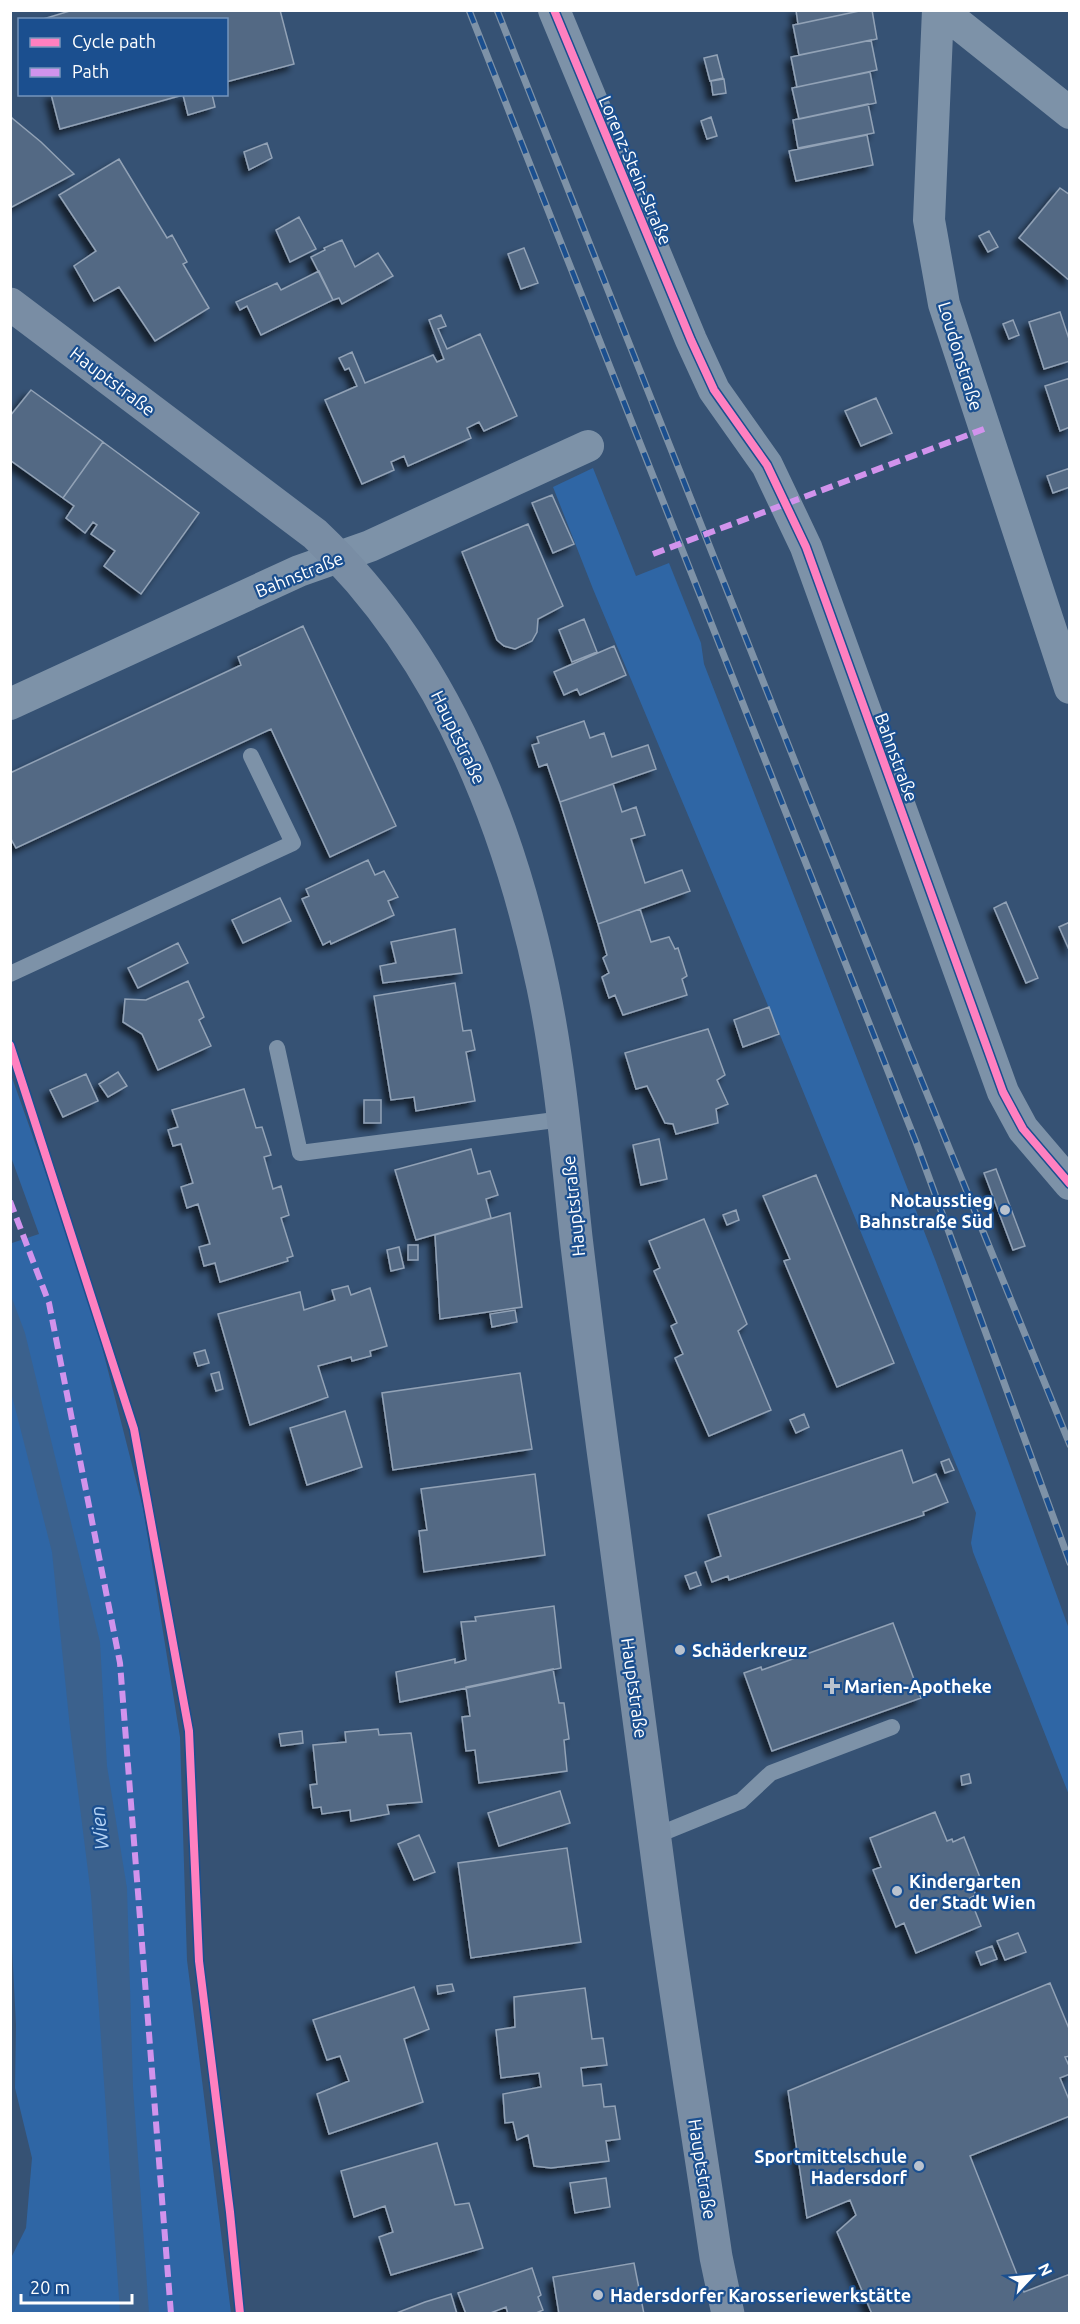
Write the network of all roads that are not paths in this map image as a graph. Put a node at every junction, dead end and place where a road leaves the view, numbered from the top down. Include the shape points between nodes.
1 (554, 10) edge
2 (939, 10) edge
3 (1070, 113) edge
4 (10, 304) edge
5 (691, 340) joint
6 (588, 446) dead end
7 (339, 557) junction
8 (1070, 688) edge
9 (10, 704) edge
10 (251, 756) dead end
11 (10, 974) edge
12 (277, 1048) dead end
13 (563, 1119) junction
14 (1070, 1184) edge
15 (892, 1727) dead end
16 (655, 1836) junction
17 (728, 2313) edge

1 - 5 street, Lorenz-Stein-Straße
2 - 3 street
2 - 8 street, Loudonstraße via 928,220 944,303
4 - 7 main road, Hauptstraße via 315,534
5 - 14 street, Bahnstraße via 714,390 767,465 806,547 1003,1092 1023,1129
6 - 7 street, Bahnstraße
7 - 9 street, Bahnstraße via 299,571
7 - 13 main road, Hauptstraße via 403,635 441,698 471,756 495,816 516,879 544,991
10 - 11 lane via 292,843
12 - 13 lane via 300,1153
13 - 16 main road, Hauptstraße
15 - 16 lane via 771,1773 741,1801
16 - 17 main road, Hauptstraße via 716,2256

